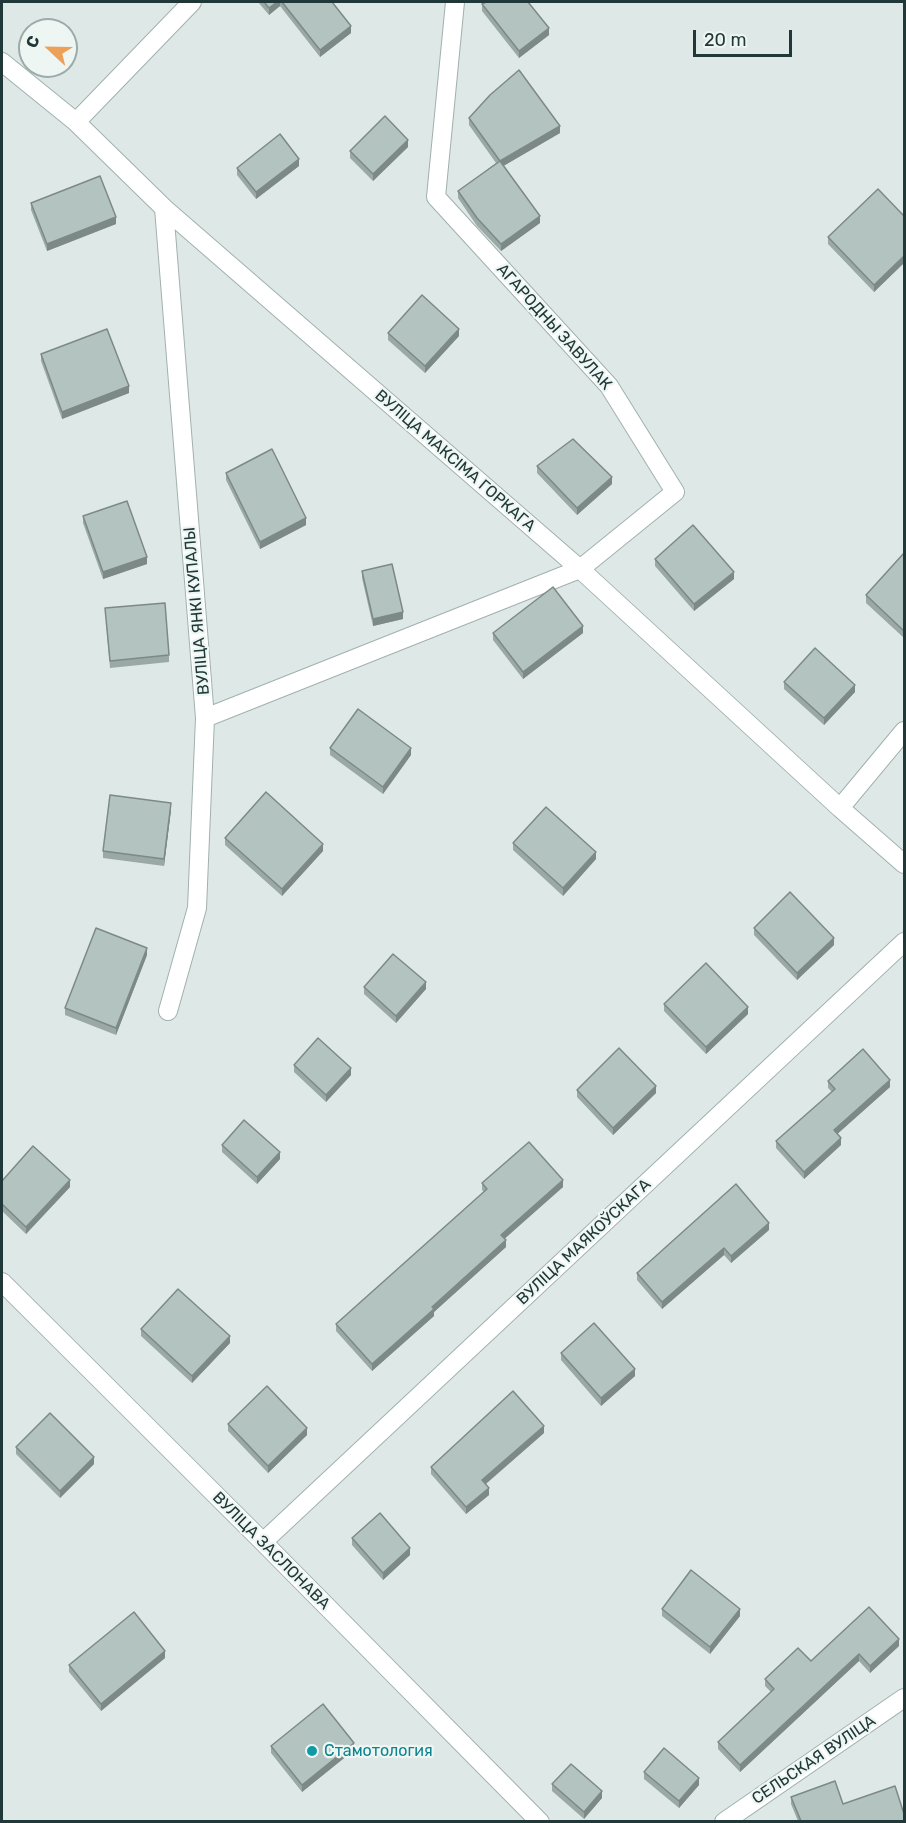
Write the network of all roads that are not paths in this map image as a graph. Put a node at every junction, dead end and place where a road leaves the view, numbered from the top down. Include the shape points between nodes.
1 (192, 2) edge
2 (455, 2) edge
3 (2, 62) edge
4 (76, 122) junction
5 (164, 208) junction
6 (580, 570) junction
7 (205, 718) junction
8 (904, 731) edge
9 (840, 808) junction
10 (904, 864) edge
11 (904, 942) edge
12 (168, 1011) dead end
13 (2, 1282) edge
14 (263, 1542) junction
15 (904, 1698) edge
16 (540, 1821) edge
17 (724, 1821) edge

1 - 4 street
2 - 6 street, АГАРОДНЫ ЗАВУЛАК via 436,197 609,386 675,492
3 - 4 street, ВУЛІЦА МАКСІМА ГОРКАГА
4 - 5 street, ВУЛІЦА МАКСІМА ГОРКАГА
5 - 6 street, ВУЛІЦА МАКСІМА ГОРКАГА
5 - 7 street, ВУЛІЦА ЯНКІ КУПАЛЫ
6 - 7 street, АГАРОДНЫ ЗАВУЛАК
6 - 9 street, ВУЛІЦА МАКСІМА ГОРКАГА
7 - 12 street, ВУЛІЦА ЯНКІ КУПАЛЫ via 197,908
8 - 9 street
9 - 10 street, ВУЛІЦА МАКСІМА ГОРКАГА
11 - 14 street, ВУЛІЦА МАЯКОЎСКАГА
13 - 14 street, ВУЛІЦА ЗАСЛОНАВА
14 - 16 street, ВУЛІЦА ЗАСЛОНАВА
15 - 17 street, СЕЛЬСКАЯ ВУЛІЦА

